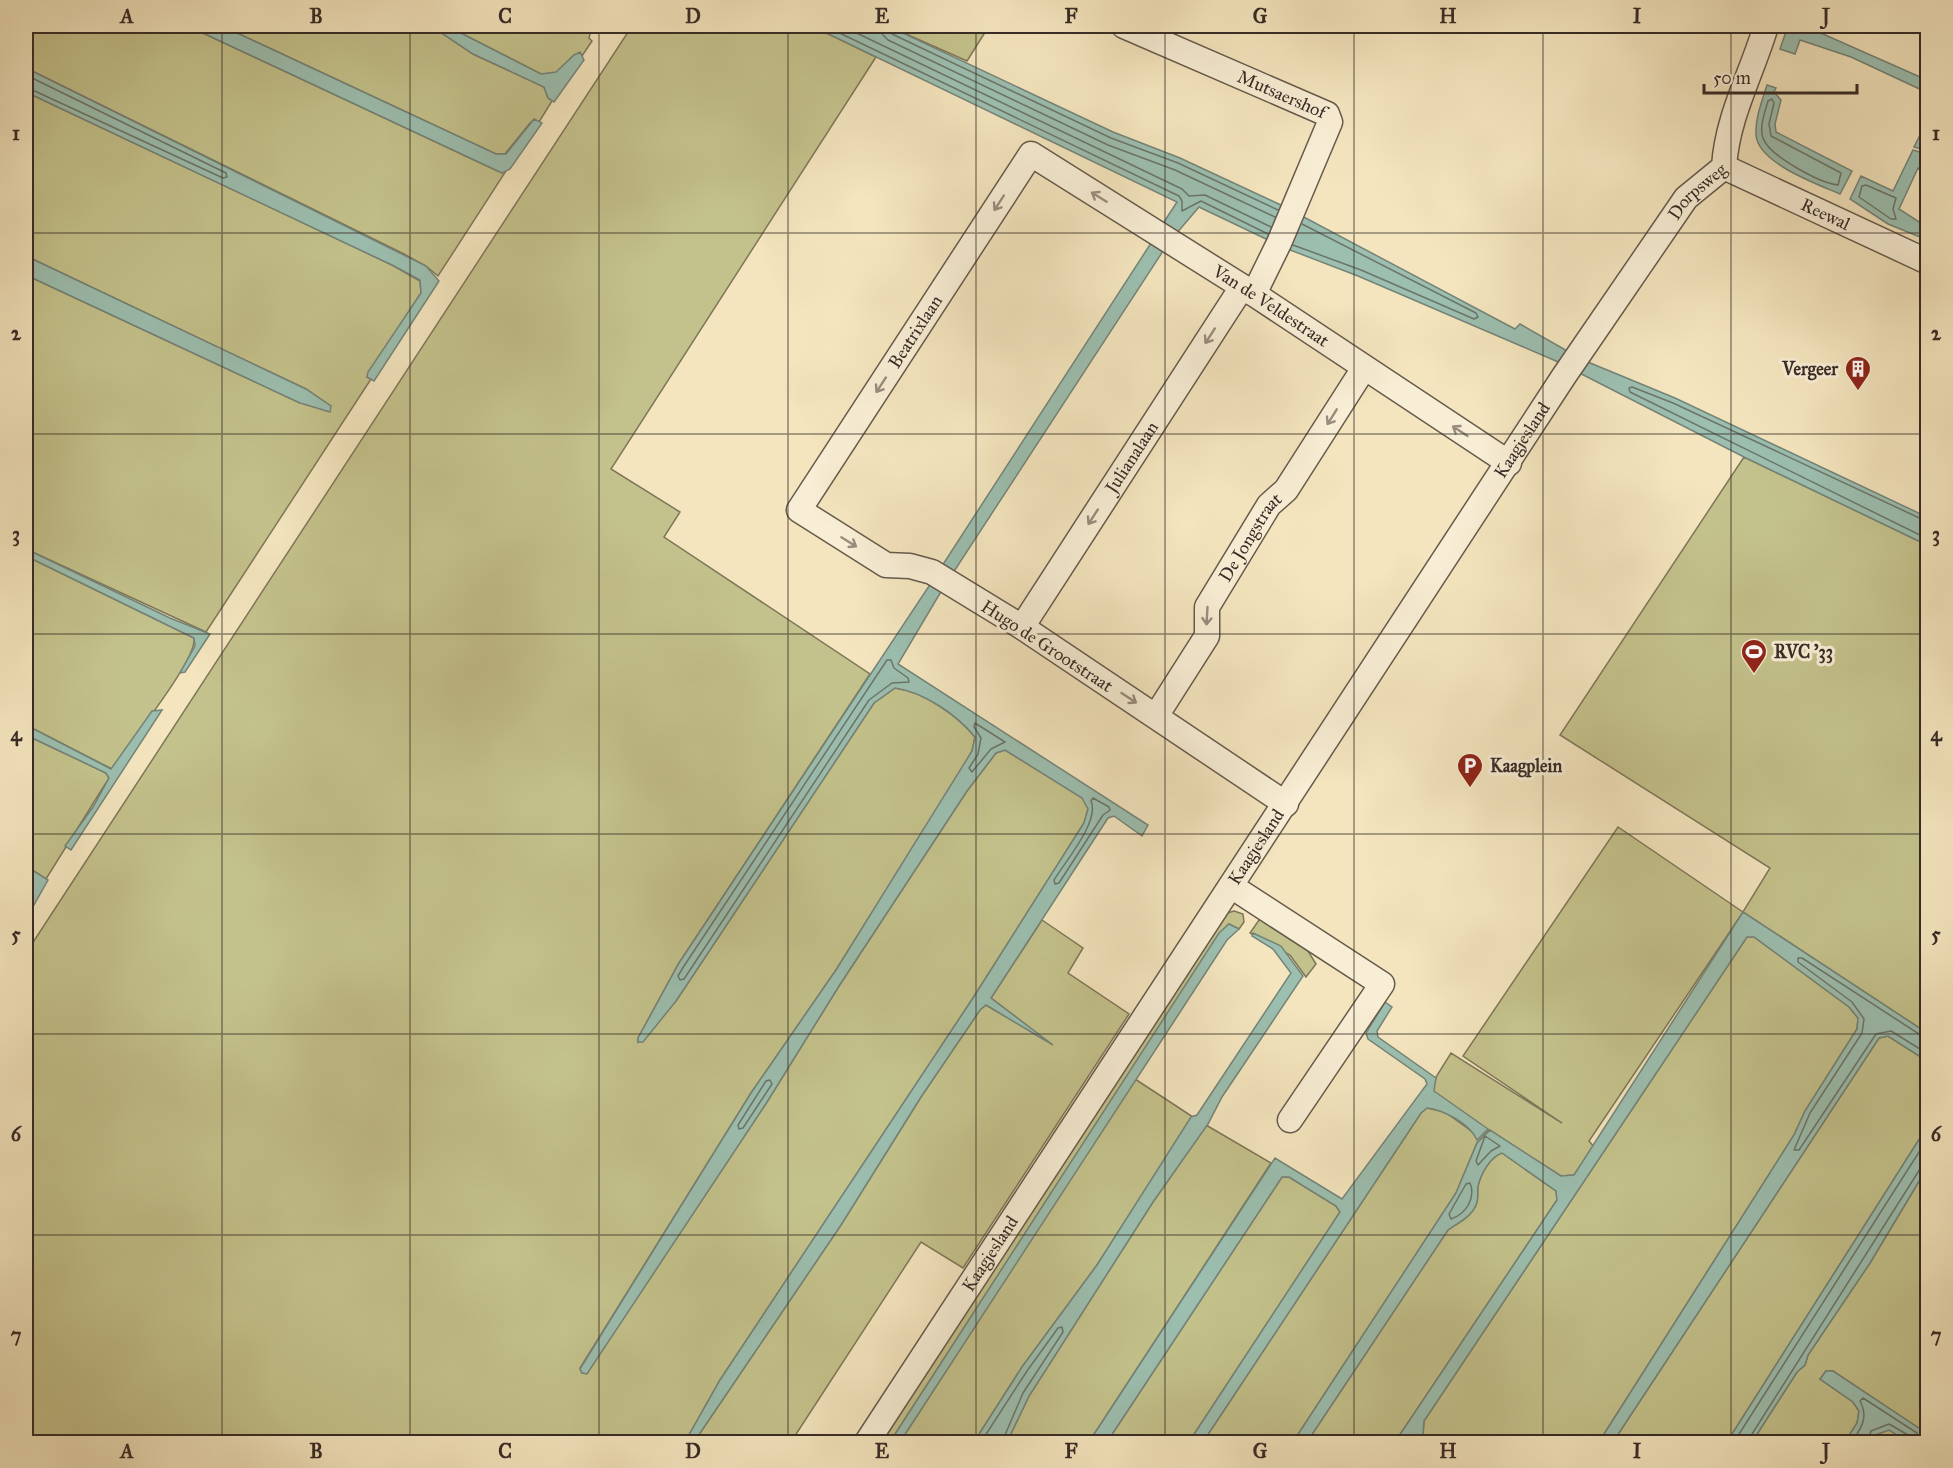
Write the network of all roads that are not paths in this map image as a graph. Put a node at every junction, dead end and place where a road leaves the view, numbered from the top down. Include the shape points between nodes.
1 (1124, 26) edge
2 (1766, 26) edge
3 (1031, 154) joint
4 (1724, 167) junction
5 (1648, 254) joint
6 (1928, 262) edge
7 (1248, 290) junction
8 (1364, 368) junction
9 (1509, 463) junction
10 (799, 510) joint
11 (1022, 627) junction
12 (1156, 716) junction
13 (1286, 804) junction
14 (1231, 886) junction
15 (1290, 1120) dead end
16 (867, 1443) edge

1 - 7 street, Mutsaershof via 1327,114 1330,122 1279,243
2 - 4 street, Dorpsweg via 1725,143
7 -> 3 street, Van de Veldestraat
3 -> 10 street, Beatrixlaan
4 - 5 street, Dorpsweg via 1686,198
4 - 6 street, Reewal
5 - 9 street, Kaagjesland
7 - 8 street, Van de Veldestraat
7 -> 11 street, Julianalaan
9 -> 8 street, Van de Veldestraat
8 -> 12 street, De Jongstraat via 1286,490 1269,505 1207,607 1207,636
9 - 13 street, Kaagjesland
10 -> 11 street, Hugo de Grootstraat via 886,565 932,572
11 -> 12 street, Hugo de Grootstraat
12 - 13 street, Hugo de Grootstraat
13 - 14 street, Kaagjesland
14 - 15 street via 1382,984
14 - 16 street, Kaagjesland

